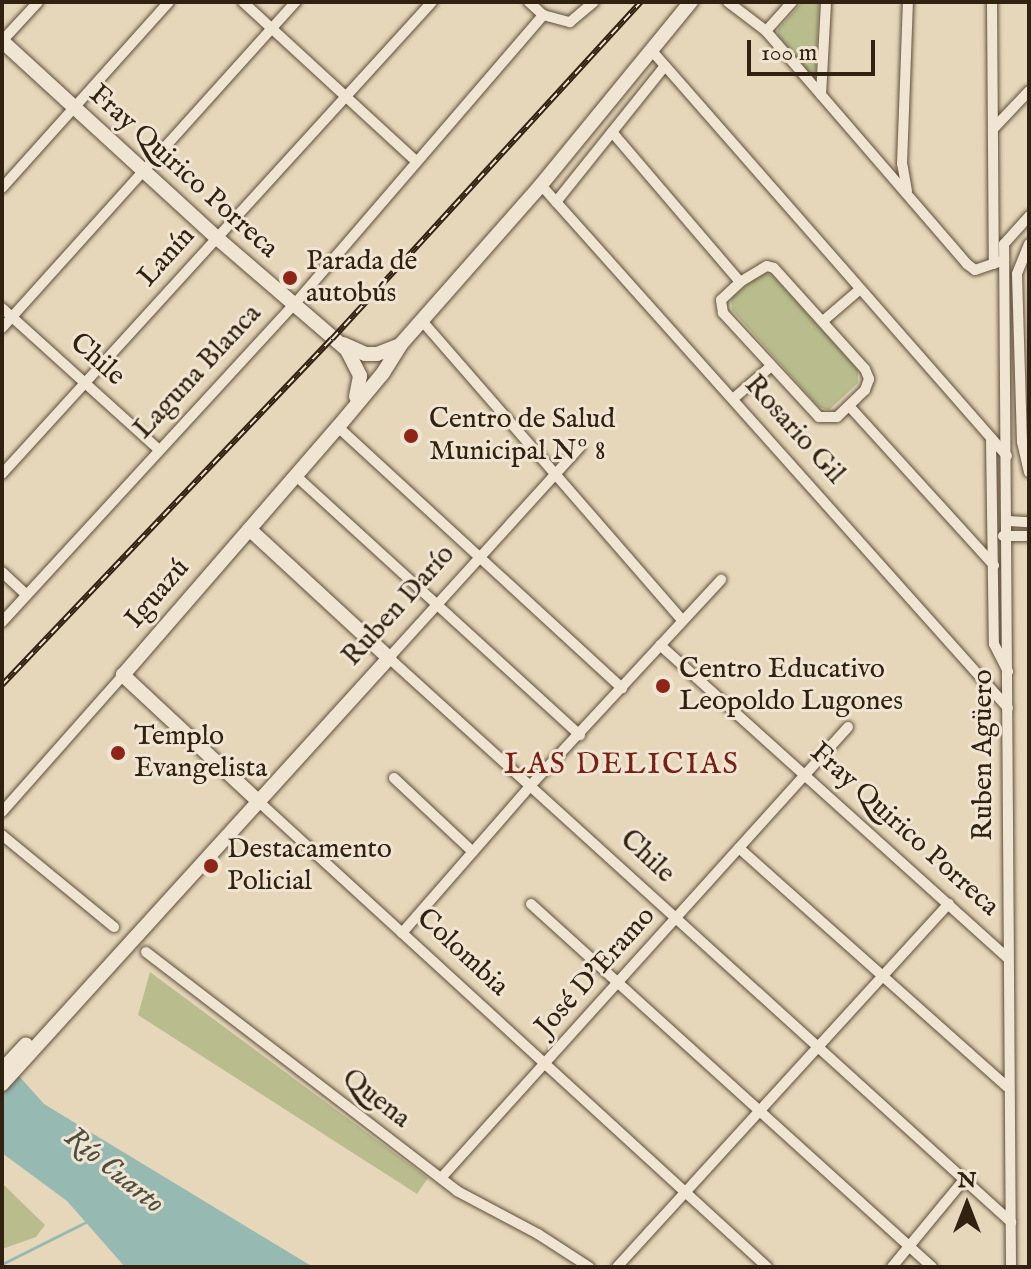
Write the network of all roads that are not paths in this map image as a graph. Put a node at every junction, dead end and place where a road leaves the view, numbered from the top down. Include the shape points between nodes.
1 (38, 2) edge
2 (169, 2) edge
3 (243, 2) edge
4 (296, 2) edge
5 (432, 2) edge
6 (529, 2) edge
7 (594, 2) edge
8 (691, 2) edge
9 (728, 2) edge
10 (792, 2) edge
11 (826, 2) edge
12 (908, 2) edge
13 (992, 2) edge
14 (543, 15) junction
15 (272, 29) junction
16 (766, 31) junction
17 (2, 41) edge
18 (653, 52) junction
19 (665, 66) junction
20 (1029, 91) edge
21 (821, 95) junction
22 (346, 96) junction
23 (73, 107) junction
24 (994, 128) junction
25 (612, 132) junction
26 (416, 161) junction
27 (144, 172) junction
28 (541, 185) junction
29 (2, 188) edge
30 (908, 195) junction
31 (556, 202) junction
32 (1029, 216) edge
33 (217, 238) junction
34 (1029, 244) edge
35 (999, 262) junction
36 (740, 282) junction
37 (859, 290) junction
38 (293, 306) junction
39 (2, 308) edge
40 (12, 317) junction
41 (1029, 319) edge
42 (823, 321) junction
43 (423, 322) junction
44 (2, 328) edge
45 (1018, 331) junction
46 (401, 344) junction
47 (367, 366) junction
48 (770, 367) junction
49 (84, 384) junction
50 (734, 398) junction
51 (850, 407) junction
52 (1025, 426) edge
53 (338, 427) junction
54 (991, 438) junction
55 (580, 447) dead end
56 (158, 449) junction
57 (1007, 456) junction
58 (1029, 472) edge
59 (558, 473) junction
60 (2, 474) edge
61 (295, 475) junction
62 (1007, 521) junction
63 (1029, 522) edge
64 (249, 529) junction
65 (992, 536) junction
66 (1007, 536) junction
67 (1029, 536) edge
68 (480, 555) junction
69 (992, 563) junction
70 (2, 572) edge
71 (721, 580) dead end
72 (1007, 580) junction
73 (26, 594) junction
74 (438, 602) junction
75 (682, 620) junction
76 (2, 622) edge
77 (660, 645) junction
78 (389, 658) junction
79 (1008, 672) junction
80 (123, 675) junction
81 (622, 688) junction
82 (1008, 708) junction
83 (848, 727) dead end
84 (580, 735) junction
85 (804, 776) junction
86 (394, 778) dead end
87 (531, 785) junction
88 (258, 801) junction
89 (2, 812) edge
90 (2, 835) edge
91 (739, 848) junction
92 (473, 852) junction
93 (531, 904) dead end
94 (949, 904) junction
95 (676, 919) junction
96 (114, 927) dead end
97 (402, 933) junction
98 (146, 952) dead end
99 (1007, 957) junction
100 (95, 976) junction
101 (883, 979) junction
102 (618, 983) junction
103 (818, 1048) junction
104 (545, 1064) junction
105 (2, 1070) edge
106 (2, 1084) edge
107 (1007, 1087) junction
108 (761, 1111) junction
109 (442, 1177) junction
110 (963, 1181) junction
111 (687, 1193) junction
112 (1011, 1222) junction
113 (909, 1247) junction
114 (589, 1267) edge
115 (617, 1267) edge
116 (767, 1267) edge
117 (892, 1267) edge
118 (932, 1267) edge
119 (1011, 1267) edge

1 - 17 street
2 - 23 street
3 - 15 street
4 - 15 street
5 - 22 street, Lanín
6 - 14 street
7 - 14 street via 570,22
8 - 18 main road
9 - 16 street
10 - 16 street
11 - 21 street
12 - 30 street via 902,164
13 - 24 street, Ruben Agüero
14 - 26 street, Laguna Blanca
15 - 22 street
15 - 27 street
16 - 21 street
17 - 23 main road, Fray Quirico Porreca
18 - 19 street
18 - 28 main road
19 - 25 street
19 - 37 street
20 - 24 street
21 - 30 street
22 - 26 street
22 - 33 street, Lanín
23 - 27 main road, Fray Quirico Porreca
23 - 29 street
24 - 35 street, Ruben Agüero
25 - 31 street
25 - 36 street
26 - 38 street, Laguna Blanca
27 - 33 main road, Fray Quirico Porreca
27 - 40 street
28 - 31 street, Rosario Gil
28 - 43 main road
30 - 35 street via 975,270
31 - 50 street, Rosario Gil
32 - 35 street, Ruben Agüero via 1004,244
33 - 38 main road, Fray Quirico Porreca
33 - 49 street, Lanín
34 - 45 street via 1017,274
35 - 57 street, Ruben Agüero
36 - 42 street via 759,268 774,268
36 - 48 street via 720,307
37 - 42 street
37 - 54 street
38 - 47 main road, Fray Quirico Porreca
38 - 56 street, Laguna Blanca
39 - 40 street, Chile
40 - 44 street
40 - 49 street, Chile
41 - 45 street
42 - 51 street via 869,379
43 - 46 main road
43 - 59 street
45 - 52 street
46 - 47 main road
46 - 47 main road, Fray Quirico Porreca via 385,367
47 - 53 main road, Iguazú via 353,409
48 - 50 street
48 - 51 street via 819,417 828,420
49 - 56 street, Chile
49 - 60 street, Lanín
50 - 82 street, Rosario Gil
51 - 69 street
52 - 58 street
53 - 61 main road, Iguazú
53 - 68 street
54 - 57 street
54 - 65 street
55 - 59 street, Ruben Darío
56 - 73 street, Laguna Blanca
57 - 62 street, Ruben Agüero
59 - 68 street, Ruben Darío
59 - 75 street
61 - 64 main road, Iguazú
61 - 74 street
62 - 63 street
62 - 66 street, Ruben Agüero
64 - 78 main road, Chile
64 - 80 main road, Iguazú
65 - 66 street
65 - 69 street
66 - 67 street
66 - 72 street, Ruben Agüero
68 - 74 street, Ruben Darío
68 - 81 street
69 - 72 street
69 - 79 street via 994,644
70 - 73 street
71 - 75 street
72 - 79 street, Ruben Agüero
73 - 76 street, Laguna Blanca
74 - 78 street, Ruben Darío
74 - 84 street
75 - 77 street
77 - 81 street
77 - 85 street, Fray Quirico Porreca
78 - 87 street, Chile
78 - 88 main road, Ruben Darío
79 - 82 street, Ruben Agüero
80 - 88 main road, Colombia
80 - 89 street, Iguazú
81 - 84 street
82 - 99 street, Ruben Agüero
83 - 85 street, José D'Eramo
84 - 87 street
85 - 91 street, José D'Eramo
85 - 94 street, Fray Quirico Porreca
86 - 92 street
87 - 92 street
87 - 95 street, Chile
88 - 97 street, Colombia
88 - 100 main road, Ruben Darío
90 - 96 street
91 - 95 street, José D'Eramo
91 - 101 street
92 - 97 street
93 - 102 street
94 - 99 street, Fray Quirico Porreca
94 - 101 street
95 - 102 street, José D'Eramo
95 - 103 street, Chile
97 - 104 street, Colombia
98 - 109 street, Quena
99 - 107 street, Ruben Agüero
100 - 105 main road
100 - 106 main road
101 - 103 street
101 - 107 street
102 - 104 street, José D'Eramo
102 - 108 street
103 - 108 street
103 - 110 street, Chile
104 - 109 street, José D'Eramo
104 - 111 street, Colombia
107 - 112 street, Ruben Agüero
108 - 111 street
108 - 113 street
109 - 114 street, Quena via 457,1191
110 - 112 street, Chile
110 - 113 street
111 - 115 street
111 - 116 street, Colombia
112 - 119 street, Ruben Agüero
113 - 117 street
113 - 118 street

